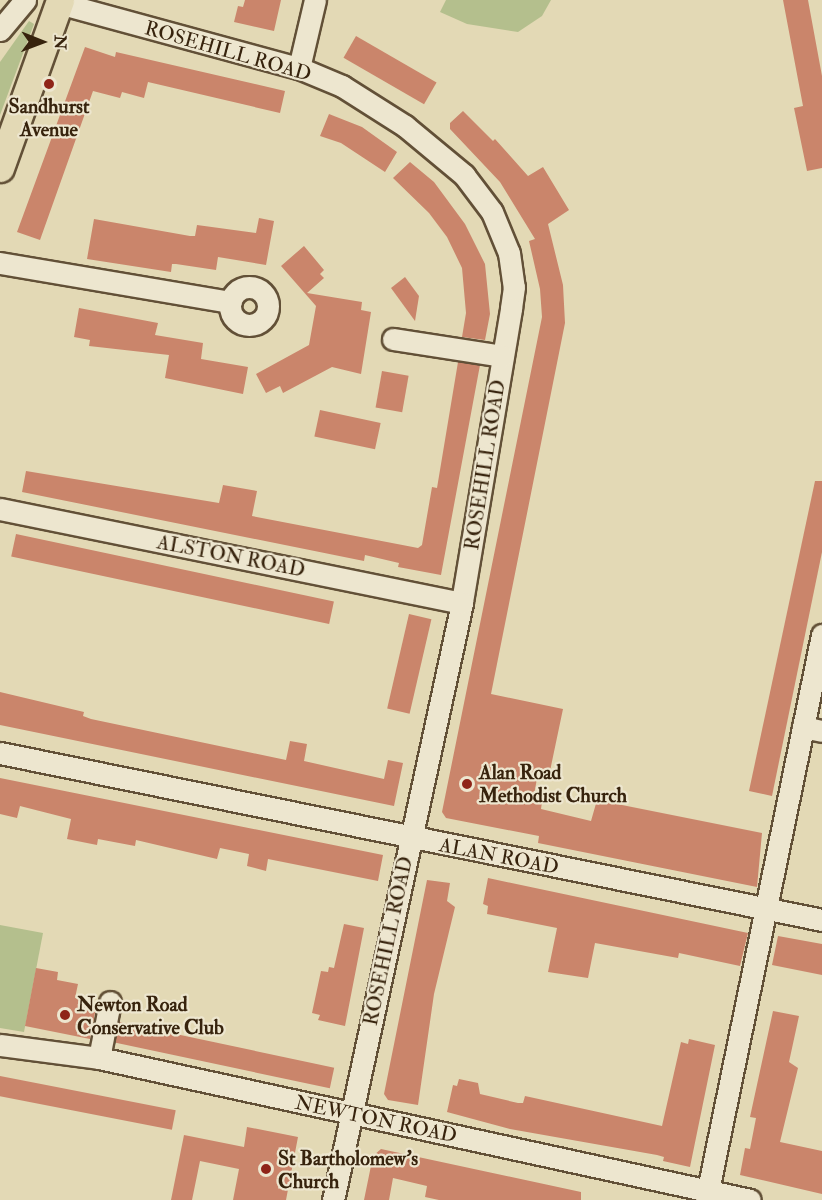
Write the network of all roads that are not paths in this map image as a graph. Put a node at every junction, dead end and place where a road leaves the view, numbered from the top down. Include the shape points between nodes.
1 (26, 0) edge
2 (315, 0) edge
3 (60, 2) edge
4 (0, 30) edge
5 (299, 68) junction
6 (0, 168) edge
7 (0, 263) edge
8 (231, 302) dead end
9 (393, 339) dead end
10 (503, 356) junction
11 (0, 509) edge
12 (462, 603) junction
13 (822, 635) edge
14 (812, 729) edge
15 (0, 753) edge
16 (411, 838) junction
17 (765, 908) junction
18 (822, 920) edge
19 (110, 1002) dead end
20 (0, 1044) edge
21 (99, 1058) junction
22 (350, 1114) junction
23 (707, 1196) edge
24 (333, 1200) edge
25 (750, 1200) edge

1 - 4 street
2 - 5 street
3 - 5 street, ROSEHILL ROAD
3 - 6 main road
5 - 10 street, ROSEHILL ROAD via 342,86 435,148 464,175 492,212 509,253 514,286
7 - 8 street
9 - 10 street
10 - 12 street, ROSEHILL ROAD
11 - 12 street, ALSTON ROAD
12 - 16 street, ROSEHILL ROAD
13 - 14 street
14 - 17 street
15 - 16 street, ALAN ROAD
16 - 17 street, ALAN ROAD
16 - 22 street, ROSEHILL ROAD
17 - 18 street, ALAN ROAD
17 - 23 street
19 - 21 street
20 - 21 street, NEWTON ROAD
21 - 22 street, NEWTON ROAD
22 - 23 street, NEWTON ROAD
22 - 24 street, ROSEHILL ROAD
23 - 25 street, NEWTON ROAD

